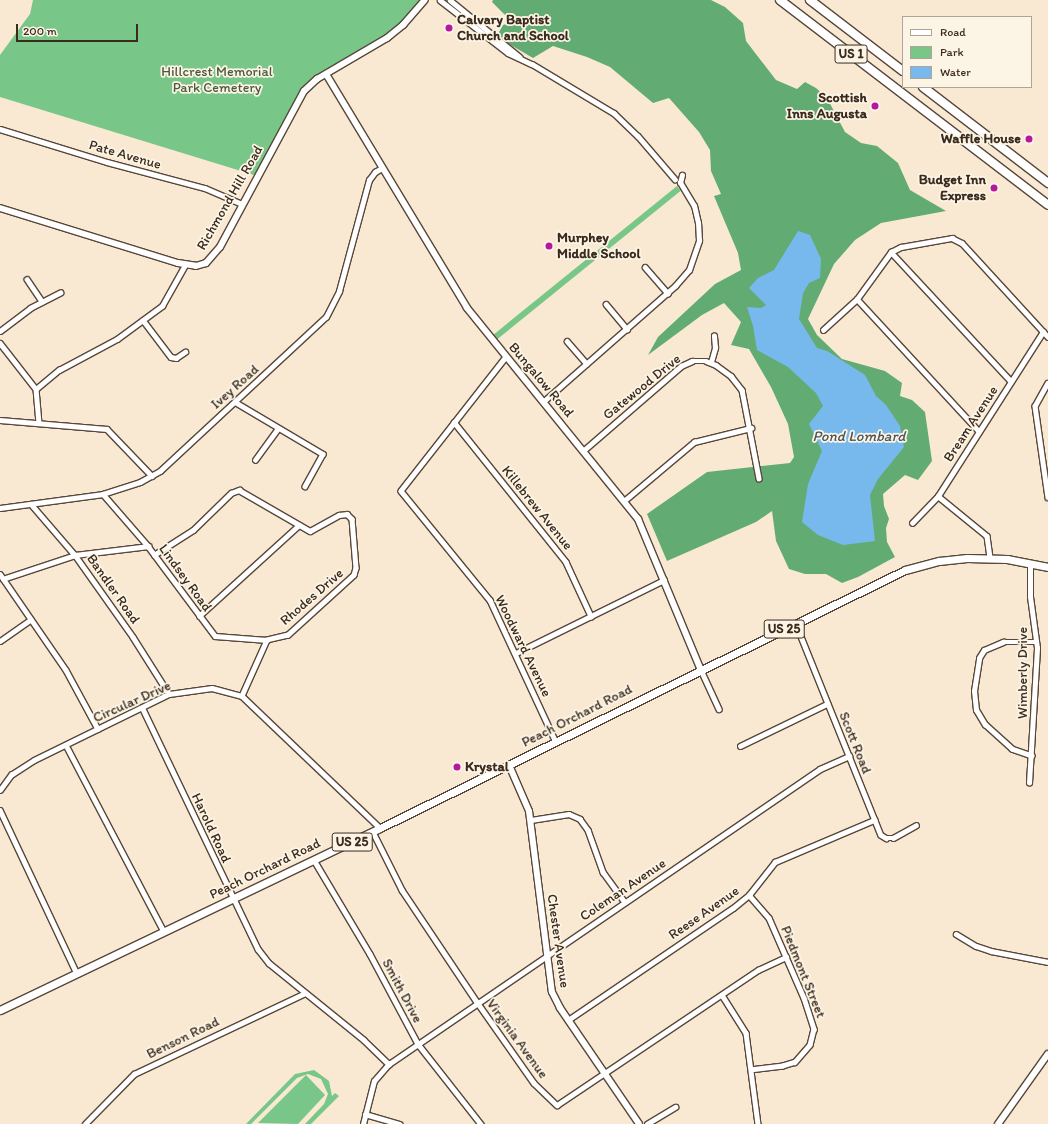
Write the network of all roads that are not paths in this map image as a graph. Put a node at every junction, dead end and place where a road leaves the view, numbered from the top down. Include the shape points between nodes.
1 (425, 0) edge
2 (440, 0) edge
3 (450, 0) edge
4 (780, 0) edge
5 (810, 0) edge
6 (520, 57) junction
7 (902, 70) edge
8 (326, 74) junction
9 (924, 88) edge
10 (0, 129) edge
11 (382, 168) junction
12 (682, 175) dead end
13 (675, 179) dead end
14 (1048, 183) edge
15 (242, 204) junction
16 (1048, 205) edge
17 (0, 208) edge
18 (891, 252) junction
19 (185, 265) junction
20 (645, 267) dead end
21 (27, 280) dead end
22 (60, 293) dead end
23 (668, 293) junction
24 (857, 299) junction
25 (42, 301) junction
26 (606, 304) dead end
27 (143, 320) junction
28 (626, 329) junction
29 (823, 330) dead end
30 (0, 331) edge
31 (1043, 332) junction
32 (714, 336) dead end
33 (1048, 337) edge
34 (567, 341) dead end
35 (0, 343) edge
36 (185, 352) dead end
37 (506, 357) junction
38 (711, 362) junction
39 (587, 364) junction
40 (1011, 381) junction
41 (1048, 383) edge
42 (36, 389) junction
43 (235, 402) junction
44 (543, 402) junction
45 (0, 420) edge
46 (39, 422) junction
47 (454, 422) junction
48 (278, 428) junction
49 (751, 428) junction
50 (979, 431) junction
51 (583, 451) junction
52 (255, 460) dead end
53 (152, 476) junction
54 (759, 478) dead end
55 (305, 486) dead end
56 (103, 494) junction
57 (938, 496) junction
58 (1048, 497) edge
59 (624, 501) junction
60 (31, 504) junction
61 (0, 508) edge
62 (912, 523) dead end
63 (299, 525) junction
64 (148, 546) junction
65 (75, 555) junction
66 (154, 555) junction
67 (990, 558) junction
68 (1030, 564) junction
69 (1048, 567) edge
70 (0, 574) edge
71 (3, 579) junction
72 (664, 580) junction
73 (198, 616) junction
74 (591, 616) junction
75 (30, 620) junction
76 (796, 624) junction
77 (267, 640) junction
78 (0, 641) edge
79 (1037, 642) junction
80 (516, 652) junction
81 (701, 670) junction
82 (169, 694) junction
83 (242, 696) junction
84 (827, 704) junction
85 (143, 709) junction
86 (719, 709) dead end
87 (98, 729) junction
88 (556, 742) junction
89 (66, 745) junction
90 (740, 746) dead end
91 (849, 756) junction
92 (1032, 756) junction
93 (509, 765) junction
94 (1029, 783) dead end
95 (0, 790) edge
96 (0, 810) edge
97 (530, 820) junction
98 (874, 820) junction
99 (916, 825) dead end
100 (380, 828) junction
101 (373, 832) junction
102 (314, 860) junction
103 (749, 895) junction
104 (233, 899) junction
105 (625, 902) junction
106 (164, 932) junction
107 (956, 934) dead end
108 (546, 954) junction
109 (786, 957) junction
110 (1048, 962) edge
111 (77, 974) junction
112 (305, 993) junction
113 (722, 994) junction
114 (477, 1002) junction
115 (1, 1009) edge
116 (568, 1020) junction
117 (418, 1044) junction
118 (1048, 1054) edge
119 (389, 1064) junction
120 (752, 1070) junction
121 (605, 1074) junction
122 (675, 1107) dead end
123 (365, 1114) junction
124 (85, 1124) edge
125 (363, 1124) edge
126 (400, 1124) edge
127 (481, 1124) edge
128 (639, 1124) edge
129 (647, 1124) edge
130 (758, 1124) edge
131 (998, 1124) edge

1 - 8 street, Richmond Hill Road via 403,26 387,38
2 - 6 street via 508,53
3 - 6 street
4 - 16 highway, US 1
5 - 7 highway, US 1
6 - 13 street via 614,113 638,136
8 - 11 street, Bungalow Road
8 - 15 street, Richmond Hill Road via 304,91
9 - 14 highway
10 - 15 street, Pate Avenue via 107,162 205,188
11 - 37 street, Bungalow Road via 454,289
11 - 43 street, Ivey Road via 375,172 370,180 340,285 328,314 318,327
12 - 23 street via 680,184 694,206 698,223 698,241 689,270
15 - 19 street, Richmond Hill Road via 220,246 209,260 200,265
17 - 19 street, Richmond Hill Road
18 - 24 street
18 - 31 street via 952,238 962,243
18 - 40 street
19 - 27 street via 165,302
20 - 23 street
21 - 25 street
22 - 25 street
23 - 28 street
24 - 29 street
24 - 50 street
25 - 30 street
26 - 28 street
27 - 36 street via 171,357 176,358
27 - 42 street via 117,339 59,370
28 - 39 street
31 - 33 street
31 - 40 street, Bream Avenue
32 - 38 street via 715,348
34 - 39 street
35 - 42 street
37 - 44 street, Bungalow Road
37 - 47 street
38 - 49 street via 739,385
38 - 51 street, Gatewood Drive via 696,361 682,366
39 - 44 street
40 - 50 street, Bream Avenue
41 - 58 street via 1035,406
42 - 46 street
43 - 48 street
43 - 53 street, Ivey Road
44 - 51 street, Bungalow Road
45 - 46 street
46 - 53 street via 107,429
47 - 74 street, Killebrew Avenue via 566,562
47 - 80 street, Woodward Avenue via 401,491 490,600
48 - 52 street
48 - 55 street via 323,454
49 - 54 street
49 - 59 street via 694,442
50 - 57 street, Bream Avenue
51 - 59 street, Bungalow Road
53 - 56 street, Ivey Road
56 - 60 street, Ivey Road
56 - 64 street, Lindsey Road
57 - 62 street, Bream Avenue
57 - 67 street via 987,536
59 - 72 street, Bungalow Road via 642,527
60 - 61 street, Ivey Road
60 - 65 street, Bandler Road
63 - 66 street, Rhodes Drive via 240,490 231,493 193,530
63 - 73 street
63 - 77 street, Rhodes Drive via 310,531 338,515 347,514 352,519 356,568 354,575 288,635
64 - 65 street
64 - 66 street, Lindsey Road
65 - 71 street
65 - 82 street, Bandler Road via 133,637
66 - 73 street, Lindsey Road
67 - 68 main road, Peach Orchard Road / US 25
67 - 76 main road, Peach Orchard Road / US 25 via 926,563 883,580
68 - 69 main road, Peach Orchard Road / US 25
68 - 79 street, Wimberly Drive via 1030,597
70 - 71 street
71 - 75 street
72 - 74 street
72 - 81 street, Bungalow Road
73 - 77 street, Lindsey Road via 215,636
74 - 80 street
75 - 78 street
75 - 87 street via 66,670
76 - 81 main road, Peach Orchard Road / US 25
76 - 84 street, Scott Road
77 - 83 street
79 - 92 street, Wimberly Drive
79 - 92 street via 1003,642 984,650 979,658 974,691 976,710 985,725 1012,749
80 - 88 street, Woodward Avenue
81 - 86 street, Bungalow Road
81 - 88 main road, Peach Orchard Road / US 25
82 - 83 street, Circular Drive via 212,688
82 - 85 street, Circular Drive
83 - 100 street, Circular Drive
84 - 90 street
84 - 91 street, Scott Road
85 - 87 street, Circular Drive
85 - 104 street, Harold Road
87 - 89 street, Circular Drive
88 - 93 main road, Peach Orchard Road / US 25
89 - 95 street, Circular Drive via 34,760 11,775
89 - 106 street
91 - 98 street, Scott Road
91 - 105 street, Coleman Avenue via 820,769
92 - 94 street, Wimberly Drive
93 - 97 street, Chester Avenue via 526,802
93 - 100 main road, Peach Orchard Road / US 25
96 - 111 street
97 - 105 street via 569,814 580,819 588,830 603,872
97 - 108 street, Chester Avenue
98 - 99 street, Scott Road via 881,835 886,838 896,837
98 - 103 street, Reese Avenue via 775,862
100 - 101 main road, Peach Orchard Road / US 25
101 - 102 main road, Peach Orchard Road / US 25
101 - 114 street, Virginia Avenue via 402,890
102 - 104 main road, Peach Orchard Road / US 25
102 - 117 street, Smith Drive via 370,954
103 - 109 street, Piedmont Street via 767,914
103 - 116 street, Reese Avenue
104 - 106 main road, Peach Orchard Road / US 25
104 - 112 street, Harold Road via 263,956
105 - 108 street, Coleman Avenue
106 - 111 main road, Peach Orchard Road / US 25
107 - 110 street via 976,946 992,951
108 - 114 street, Coleman Avenue
108 - 116 street, Chester Avenue via 552,992
109 - 113 street, Virginia Avenue via 758,970
109 - 120 street, Piedmont Street via 812,1020 814,1036 806,1052 796,1062
111 - 115 main road, Peach Orchard Road / US 25
112 - 119 street, Harold Road via 364,1040
112 - 124 street, Benson Road via 134,1074
113 - 120 street via 744,1028
113 - 121 street, Virginia Avenue
114 - 117 street, Coleman Avenue
114 - 121 street, Virginia Avenue via 534,1083 557,1105
116 - 121 street, Chester Avenue
117 - 119 street, Coleman Avenue
117 - 127 street, Smith Drive
118 - 131 street
119 - 123 street, Coleman Avenue via 374,1081
120 - 130 street
121 - 128 street, Chester Avenue
122 - 129 street
123 - 125 street, Coleman Avenue
123 - 126 street

